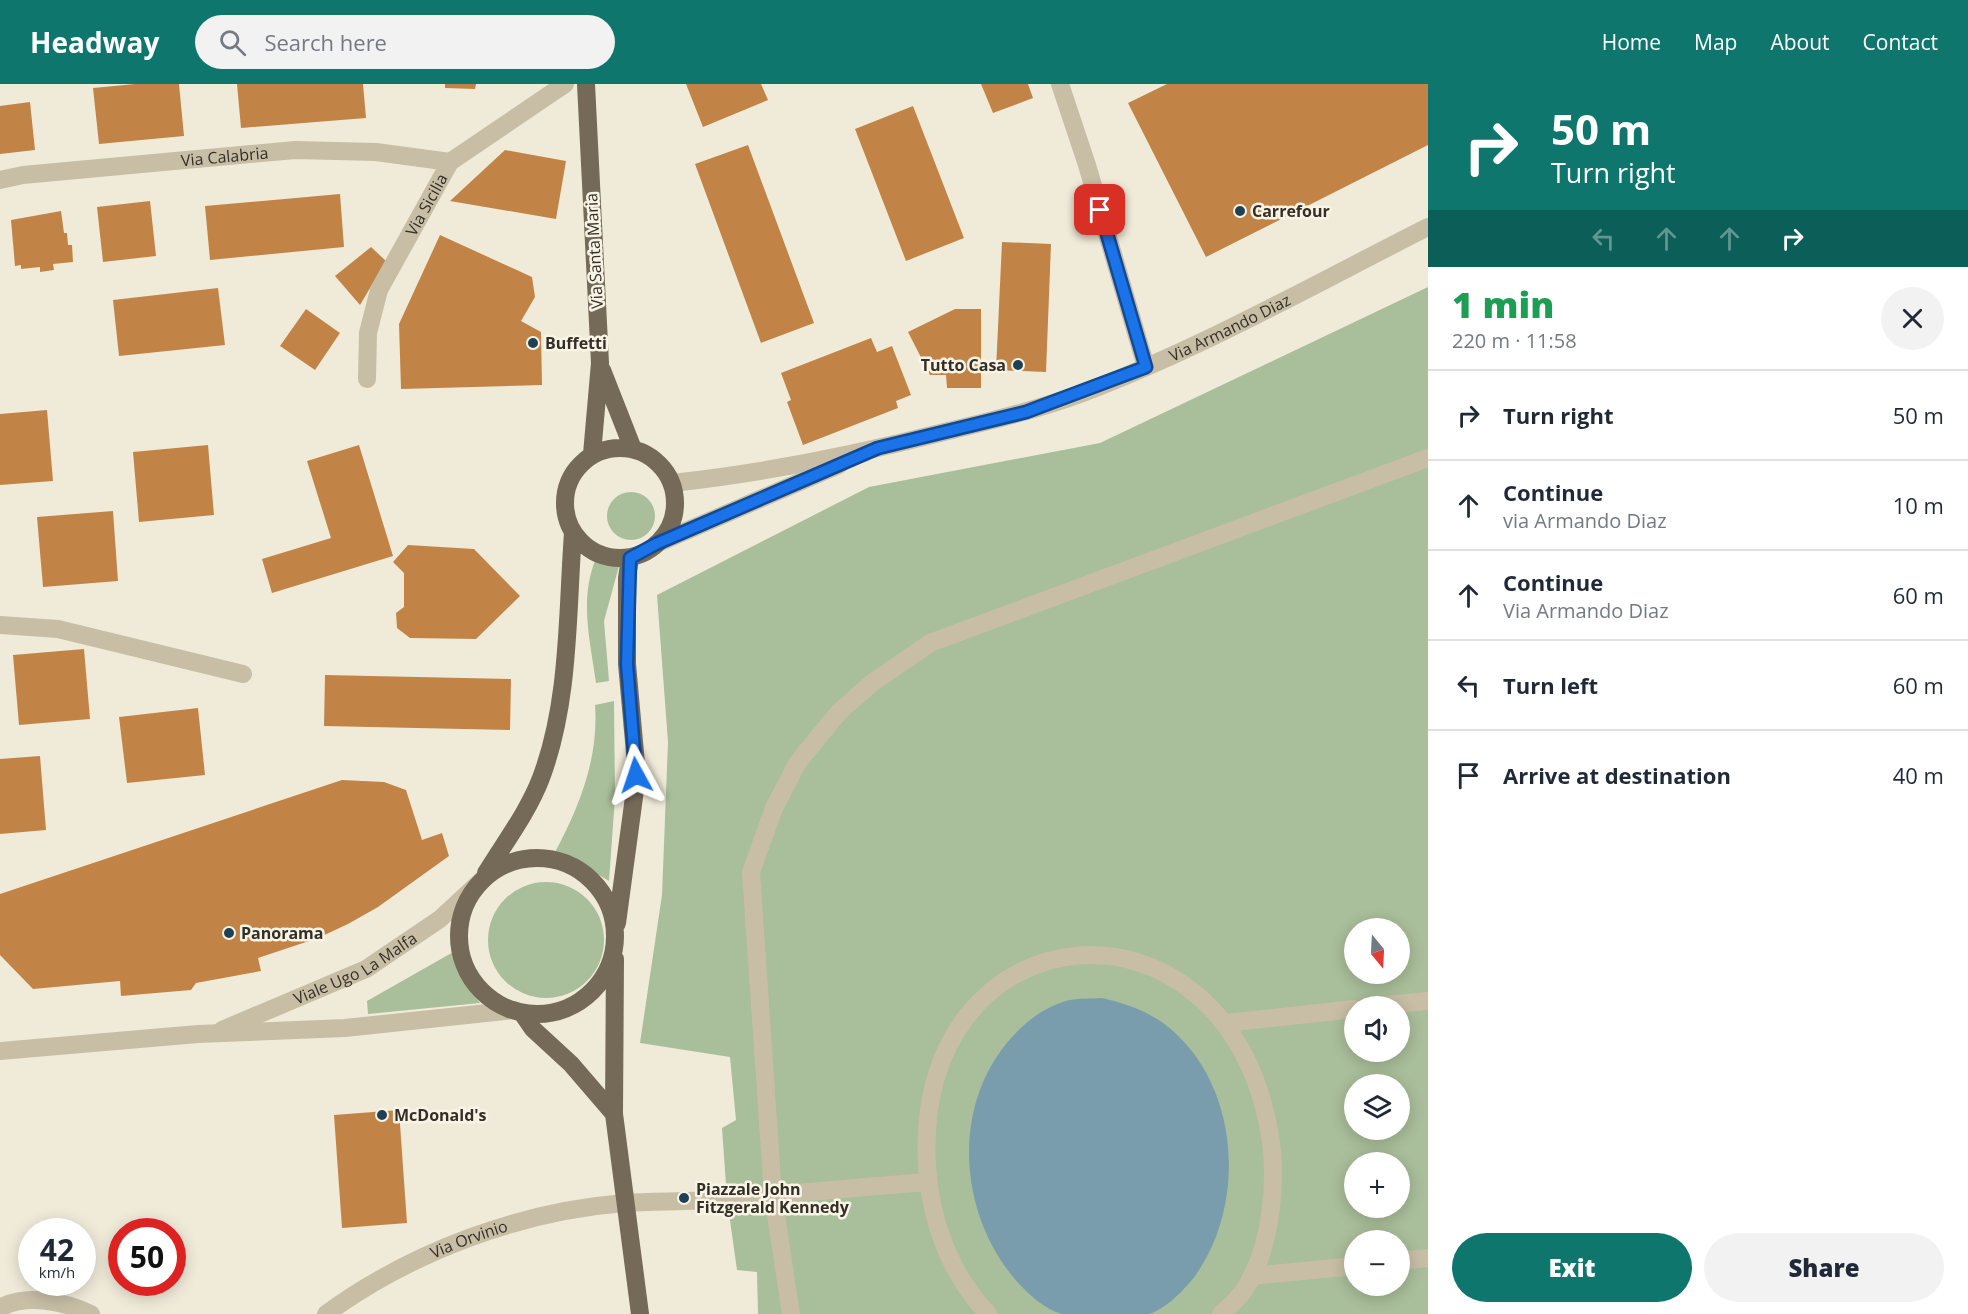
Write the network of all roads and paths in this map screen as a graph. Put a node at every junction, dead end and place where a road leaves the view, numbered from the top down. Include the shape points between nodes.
1 (565, 84) edge
2 (586, 84) edge
3 (1059, 84) edge
4 (450, 162) junction
5 (0, 180) edge
6 (1428, 227) edge
7 (600, 363) junction
8 (1146, 367) junction
9 (367, 379) dead end
10 (878, 448) junction
11 (633, 449) junction
12 (592, 454) junction
13 (1428, 458) edge
14 (672, 483) junction
15 (573, 533) junction
16 (656, 544) junction
17 (630, 558) junction
18 (0, 625) edge
19 (243, 674) dead end
20 (483, 879) junction
21 (616, 940) junction
22 (1428, 1001) edge
23 (1410, 1003) edge
24 (1344, 1010) edge
25 (518, 1012) junction
26 (1226, 1023) junction
27 (212, 1034) junction
28 (0, 1051) edge
29 (614, 1114) junction
30 (928, 1182) junction
31 (773, 1195) junction
32 (626, 1203) junction
33 (1428, 1258) edge
34 (1410, 1260) edge
35 (1344, 1267) edge
36 (1252, 1276) junction
37 (0, 1308) edge
38 (91, 1314) edge
39 (326, 1314) edge
40 (640, 1314) edge
41 (791, 1314) edge
42 (988, 1314) edge
43 (1221, 1314) edge

1 - 4 street, Via Sicilia
2 - 7 main road, Via Santa Maria
3 - 8 street
4 - 5 street, Via Calabria via 376,152 295,150
4 - 9 street, Via Sicilia via 378,290 368,333
6 - 8 street, Via Armando Diaz
7 - 11 main road
7 - 12 main road, Via Santa Maria
8 - 10 street, Via Armando Diaz via 1026,412
10 - 14 street, Via Armando Diaz via 755,473
10 - 16 street
11 - 12 main road via 607,448
11 - 14 main road via 653,458
12 - 15 main road via 568,481 564,498
13 - 31 street via 930,643 872,683 839,712 798,762 774,808 751,872
14 - 16 main road via 674,516
15 - 17 main road via 596,553
15 - 20 main road via 561,689 548,756 529,804
16 - 17 main road
17 - 21 main road via 627,664 636,775
18 - 19 street via 58,629
20 - 21 main road via 501,866 523,858 546,857 568,863 587,874 602,891 612,912
20 - 25 main road via 468,897 460,919 464,965 476,985 493,1000
20 - 27 street, Viale Ugo La Malfa via 440,919 366,969
21 - 25 main road via 610,966 584,999 554,1012
21 - 29 main road
22 - 23 street
24 - 26 street
25 - 27 street, Viale Ugo La Malfa via 345,1028
25 - 29 main road
26 - 30 street via 1183,983 1133,960 1097,955 1062,957 1011,977 980,1000 948,1043 929,1114
26 - 36 street via 1261,1096 1273,1161 1268,1225
27 - 28 street, Viale Ugo La Malfa
29 - 32 main road
30 - 31 street, Via Orvinio
30 - 42 street via 947,1251 964,1287
31 - 32 street, Via Orvinio
31 - 41 street
32 - 39 street, Via Orvinio via 530,1220 471,1238 415,1262
32 - 40 main road
33 - 34 street
35 - 36 street
36 - 43 street via 1240,1296
37 - 38 street via 28,1300

